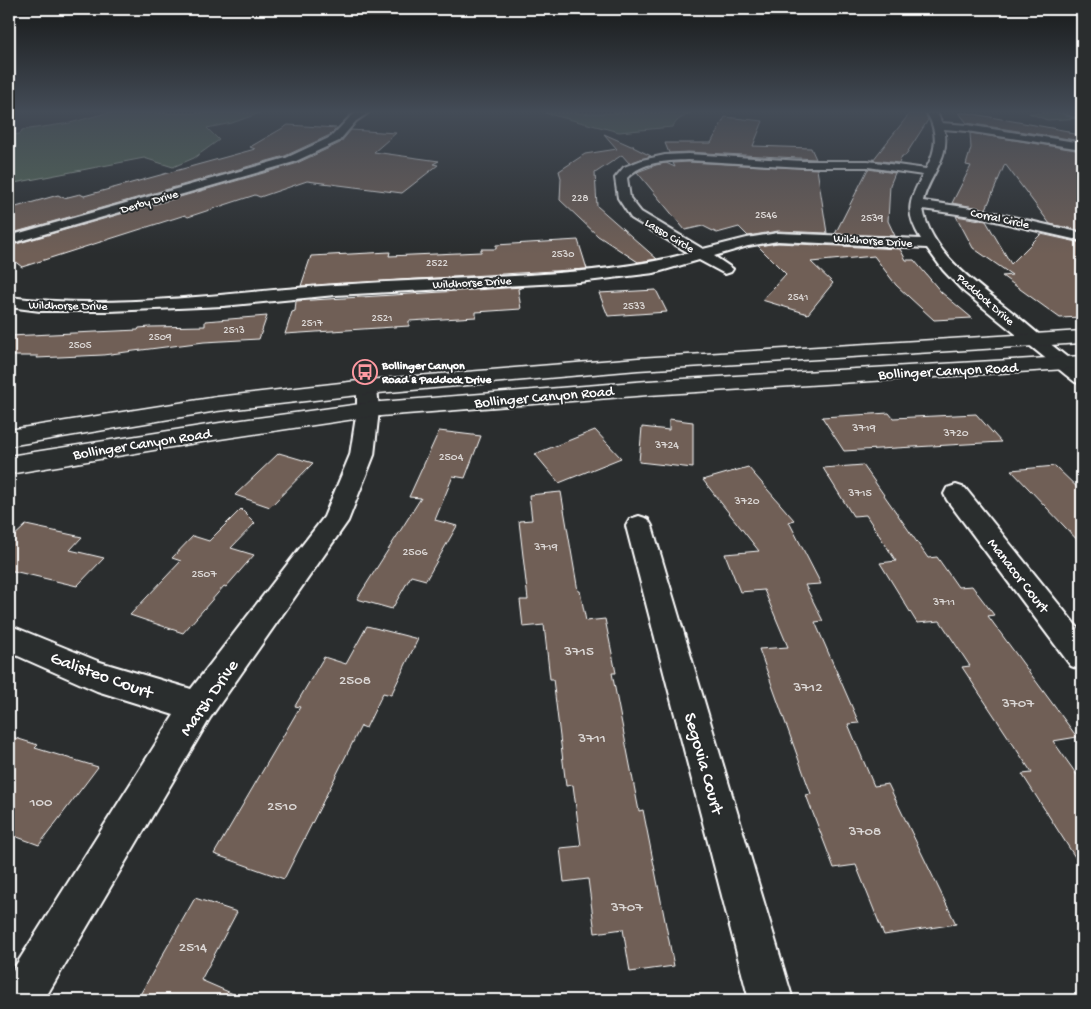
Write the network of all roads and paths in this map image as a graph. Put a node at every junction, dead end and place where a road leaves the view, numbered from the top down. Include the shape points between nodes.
1 (290, 160) edge
2 (656, 160) edge
3 (738, 160) edge
4 (936, 160) edge
5 (930, 173) junction
6 (916, 204) junction
7 (1082, 237) edge
8 (9, 240) edge
9 (932, 244) junction
10 (704, 255) junction
11 (725, 269) dead end
12 (9, 302) edge
13 (1082, 337) edge
14 (1032, 340) junction
15 (1072, 363) edge
16 (1082, 378) edge
17 (368, 398) junction
18 (9, 438) edge
19 (9, 465) edge
20 (956, 494) dead end
21 (639, 526) dead end
22 (9, 638) edge
23 (1082, 656) edge
24 (198, 707) junction
25 (19, 1000) edge
26 (771, 1000) edge

1 - 8 street, Derby Drive
2 - 10 street, Lasso Circle via 628,170 621,178 624,198 636,215
3 - 5 street, Lasso Circle via 868,164
4 - 5 street
5 - 6 street
6 - 7 street, Corral Circle via 978,213
6 - 9 street, Paddock Drive via 920,223
9 - 10 street, Wildhorse Drive via 778,237
9 - 14 street, Paddock Drive via 964,283
10 - 11 street, Lasso Circle
10 - 12 street, Wildhorse Drive via 654,268 579,277 335,290 223,302 66,306
13 - 14 main road, Bollinger Canyon Road
14 - 15 street, Paddock Drive
14 - 17 main road, Bollinger Canyon Road via 638,364
15 - 16 street, Paddock Drive
15 - 17 main road, Bollinger Canyon Road via 648,388
17 - 18 main road, Bollinger Canyon Road via 217,404
17 - 19 main road, Bollinger Canyon Road via 220,431
17 - 24 street, Marsh Drive via 362,455 335,522
20 - 23 street, Manacor Court
21 - 26 street, Segovia Court
22 - 24 street, Galisteo Court via 97,676
24 - 25 street, Marsh Drive

